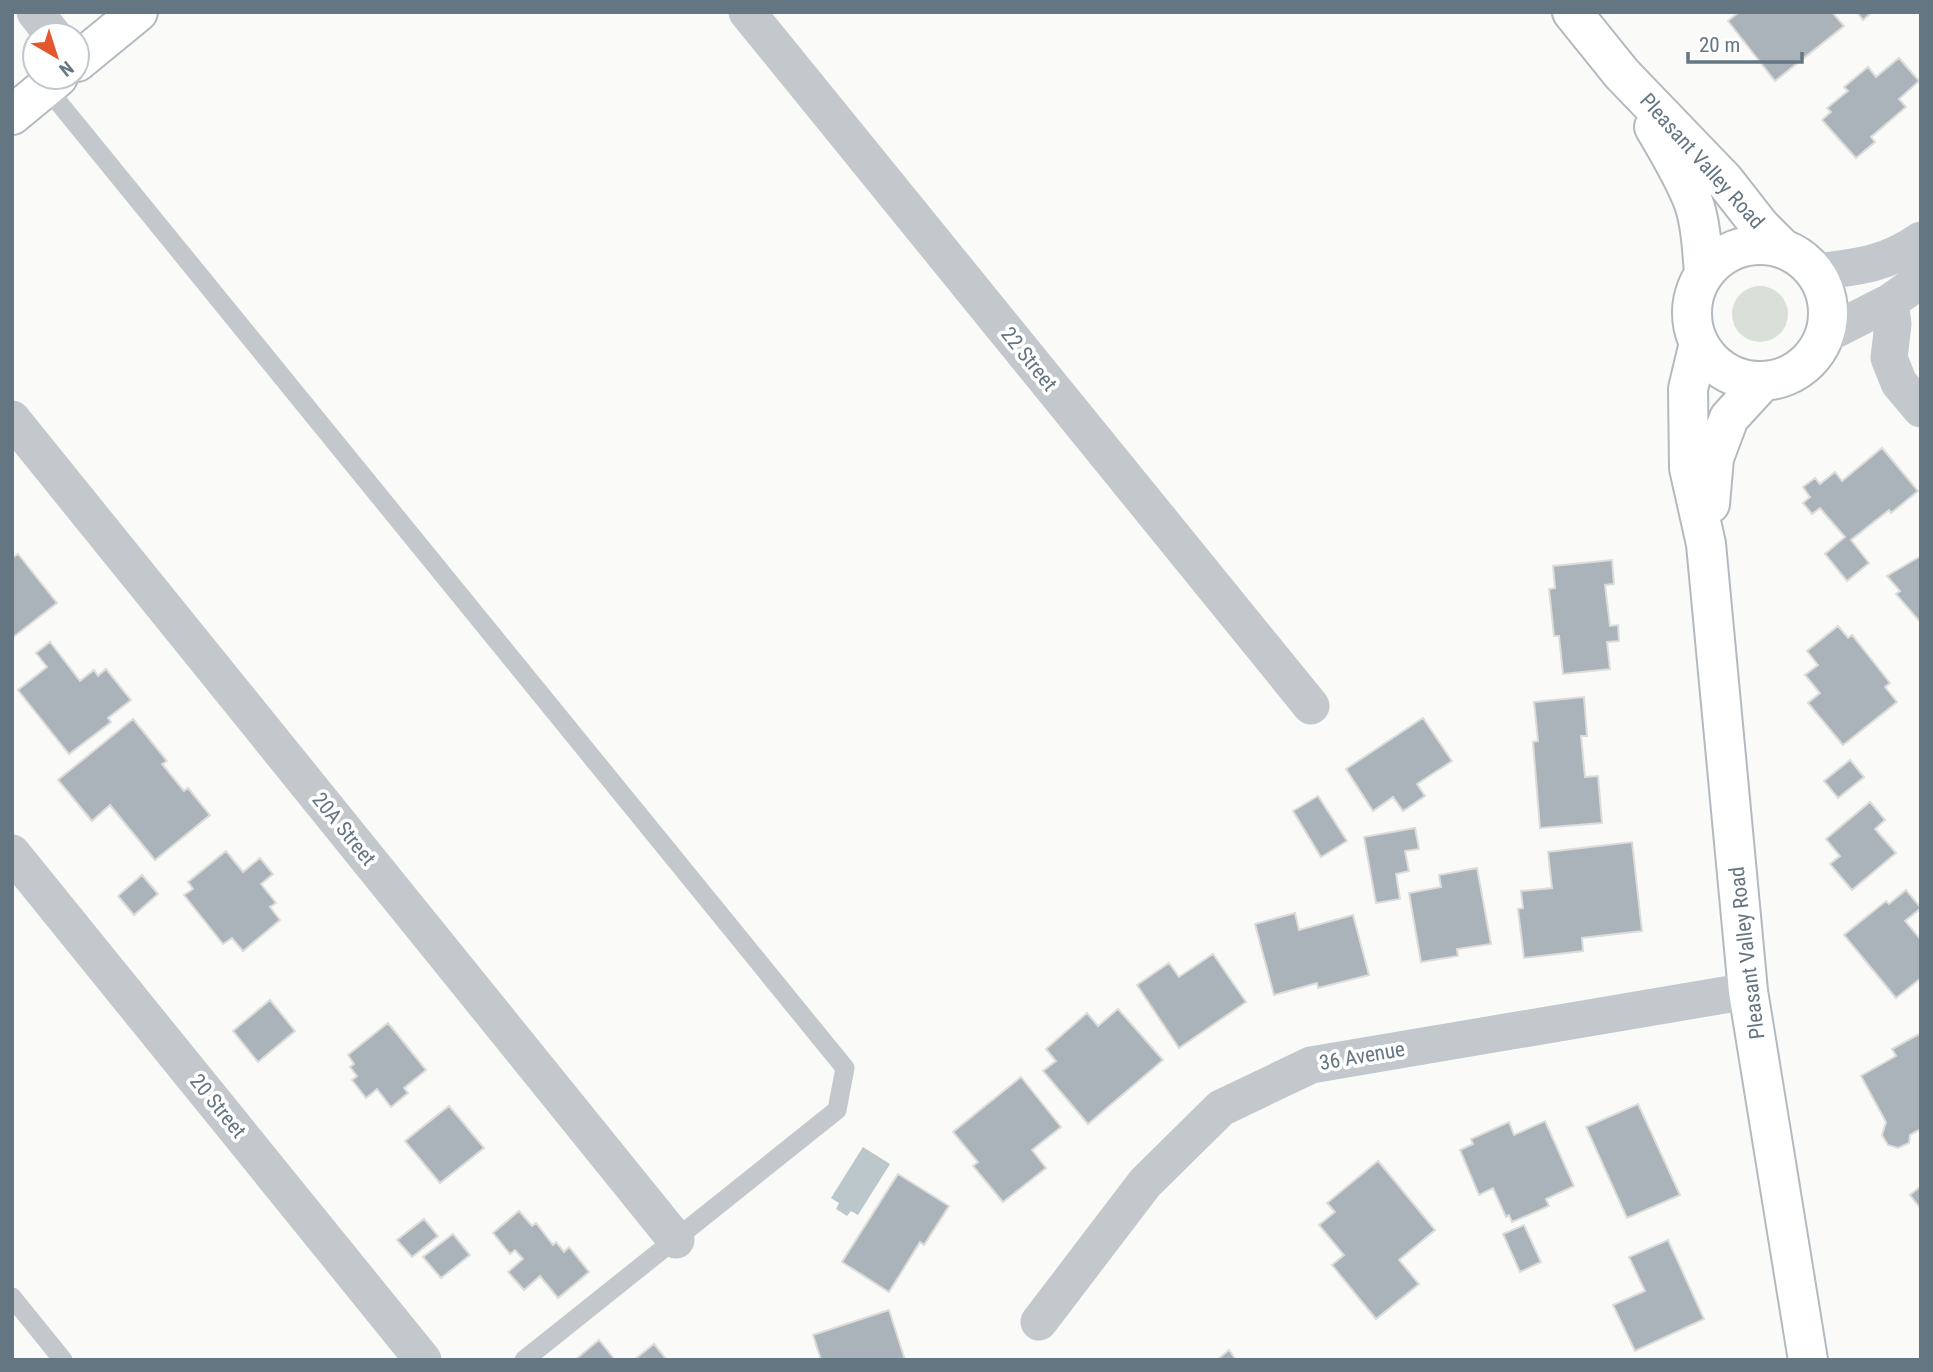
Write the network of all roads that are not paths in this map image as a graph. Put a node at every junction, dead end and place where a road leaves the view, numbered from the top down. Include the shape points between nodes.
1 (138, 12) edge
2 (747, 12) edge
3 (1572, 12) edge
4 (91, 51) edge
5 (1622, 74) junction
6 (41, 91) edge
7 (59, 91) edge
8 (12, 115) edge
9 (1921, 240) edge
10 (1781, 247) junction
11 (1816, 272) junction
12 (1704, 273) junction
13 (1921, 280) edge
14 (1891, 302) junction
15 (1825, 335) junction
16 (1699, 342) junction
17 (1763, 381) junction
18 (1919, 407) edge
19 (12, 419) edge
20 (1706, 544) junction
21 (1311, 706) dead end
22 (12, 853) edge
23 (1748, 991) junction
24 (676, 1240) junction
25 (12, 1297) edge
26 (1039, 1322) dead end
27 (63, 1360) edge
28 (423, 1360) edge
29 (524, 1360) edge
30 (1808, 1360) edge

1 - 4 street
2 - 21 street, 22 Street
3 - 5 street, Pleasant Valley Road
5 - 10 street, Pleasant Valley Road
5 - 12 street, Pleasant Valley Road via 1694,203
6 - 8 street
7 - 24 lane via 845,1068 837,1110
9 - 11 street via 1871,265
10 - 11 street
10 - 12 street via 1739,248 1720,257
11 - 15 street via 1826,292 1829,314
12 - 16 street via 1692,307
13 - 14 street
14 - 15 street
14 - 18 street via 1889,358 1899,383
15 - 17 street via 1801,368
16 - 17 street via 1725,371
16 - 20 street, Pleasant Valley Road via 1688,389 1689,468
17 - 20 street, Pleasant Valley Road via 1729,418 1714,458
19 - 24 street, 20A Street
20 - 23 street, Pleasant Valley Road
22 - 28 street, 20 Street
23 - 26 street, 36 Avenue via 1311,1065 1221,1108 1145,1183
23 - 30 street, Pleasant Valley Road
24 - 29 lane
25 - 27 lane

